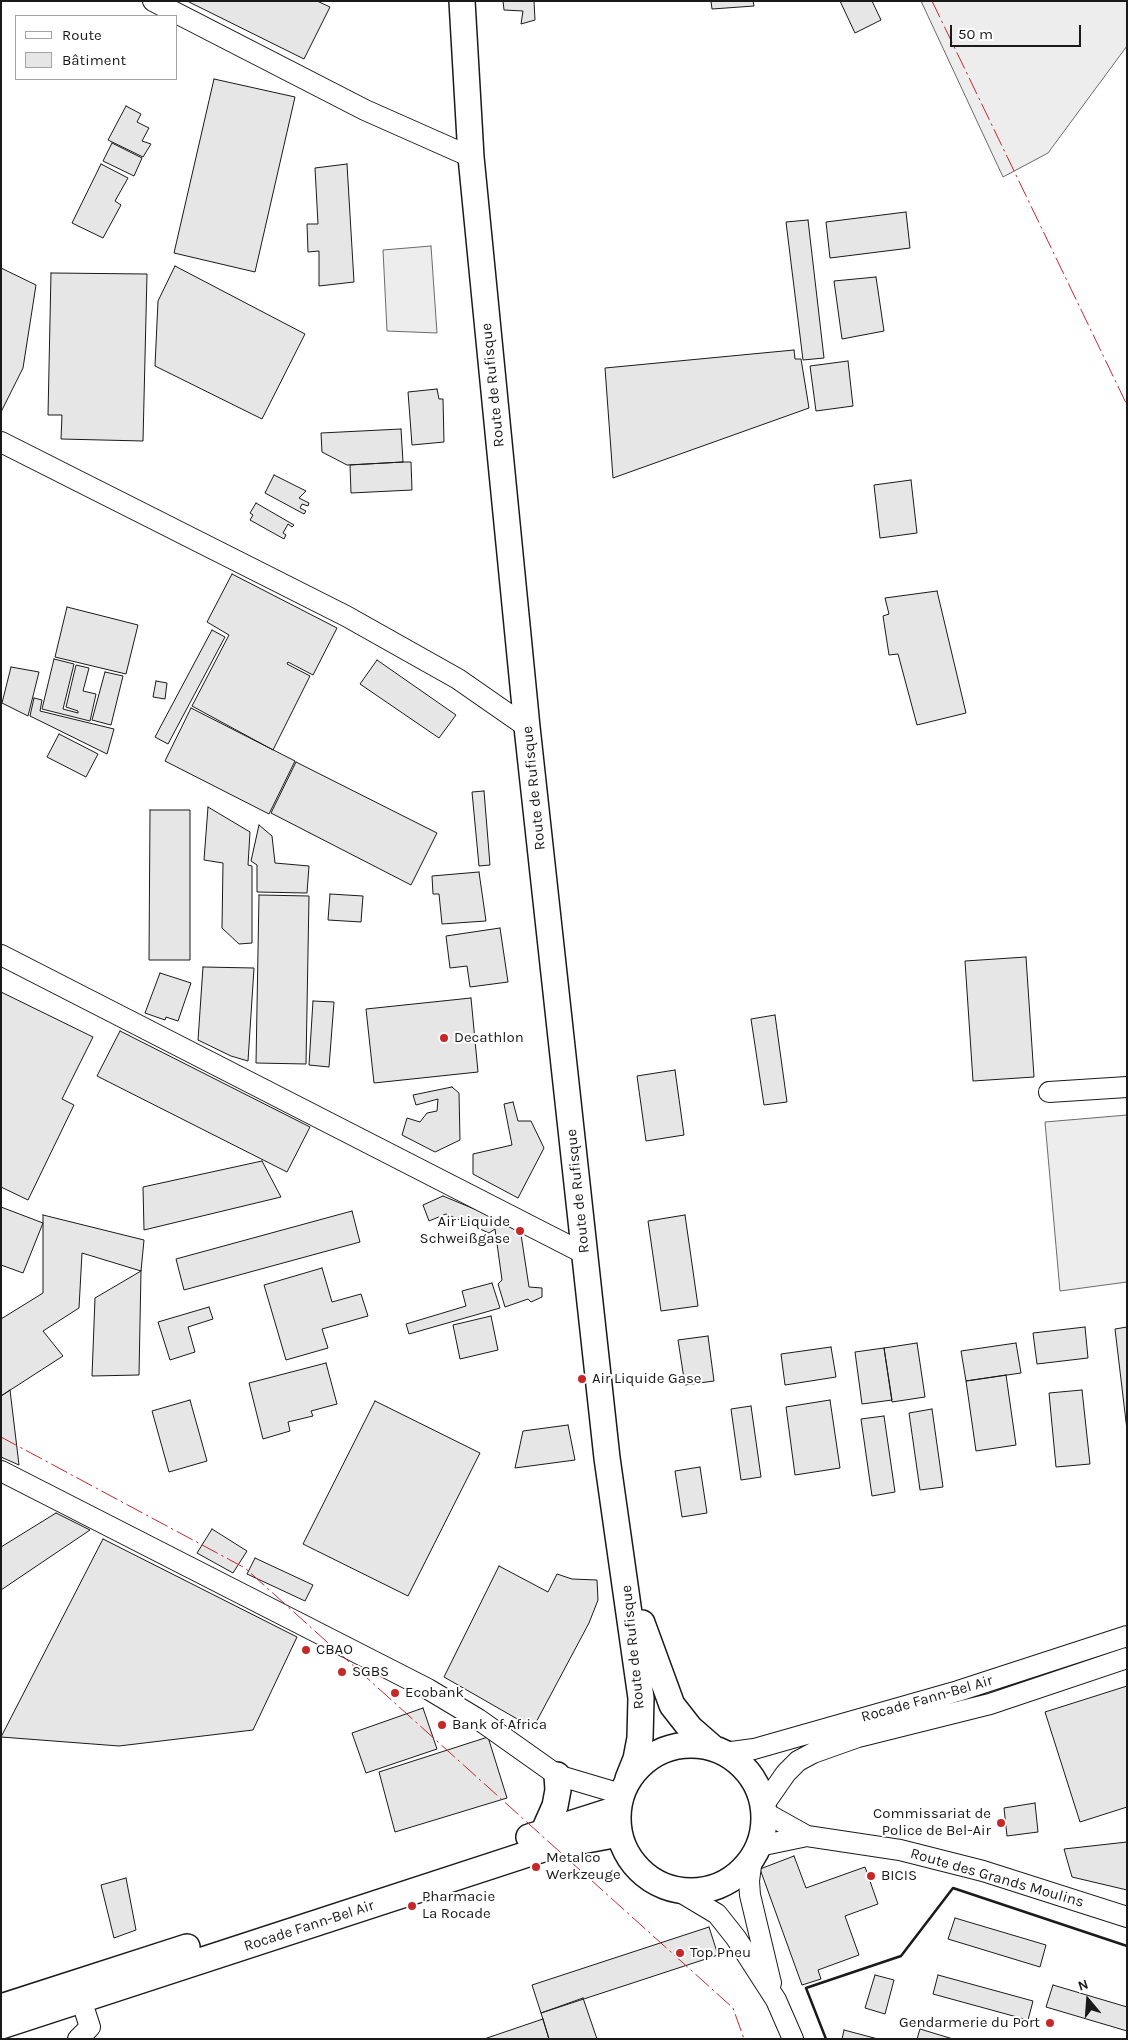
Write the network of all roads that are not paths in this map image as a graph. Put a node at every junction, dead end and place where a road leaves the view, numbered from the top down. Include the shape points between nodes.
1 (153, 1) edge
2 (462, 1) edge
3 (471, 157) junction
4 (1, 442) edge
5 (527, 727) junction
6 (1, 954) edge
7 (1127, 1087) edge
8 (1049, 1092) dead end
9 (585, 1254) junction
10 (1, 1471) edge
11 (625, 1573) junction
12 (1127, 1636) edge
13 (1127, 1658) edge
14 (719, 1751) junction
15 (557, 1775) junction
16 (622, 1794) junction
17 (763, 1809) junction
18 (543, 1833) junction
19 (619, 1834) junction
20 (807, 1836) junction
21 (756, 1852) junction
22 (677, 1890) junction
23 (1127, 1917) edge
24 (79, 1992) junction
25 (776, 2000) junction
26 (1, 2007) edge
27 (1, 2026) edge
28 (78, 2039) edge
29 (793, 2039) edge

1 - 3 street via 365,110
2 - 3 main road, Route de Rufisque
3 - 5 main road, Route de Rufisque
4 - 5 street via 346,616 458,680
5 - 9 main road, Route de Rufisque
6 - 9 street
7 - 8 street
9 - 11 main road, Route de Rufisque via 607,1458
10 - 15 street via 428,1689 478,1718
11 - 14 main road, Route de Rufisque via 672,1705 690,1728
11 - 16 main road, Route de Rufisque via 641,1698 636,1759
12 - 14 street, Rocade Fann-Bel Air via 958,1691 754,1748
13 - 17 street, Rocade Fann-Bel Air via 990,1704 858,1737 813,1753 786,1773
14 - 16 main road via 694,1745 675,1746 656,1753 641,1764
14 - 17 main road via 747,1772 756,1785
15 - 16 street
15 - 18 main road via 555,1806
16 - 18 main road, Rocade Fann-Bel Air
16 - 19 main road
17 - 20 street, Route des Grands Moulins
17 - 21 main road via 764,1830
18 - 24 main road, Rocade Fann-Bel Air
19 - 22 main road via 630,1860 651,1879
19 - 24 main road, Rocade Fann-Bel Air via 549,1847
20 - 21 street, Route des Grands Moulins
20 - 23 street, Route des Grands Moulins via 932,1858
21 - 22 main road via 741,1872 727,1882 694,1891
21 - 25 street via 749,1881 750,1895
22 - 25 street via 717,1914
24 - 26 main road, Rocade Fann-Bel Air
24 - 27 main road, Rocade Fann-Bel Air
24 - 28 street via 90,2028
25 - 29 street

